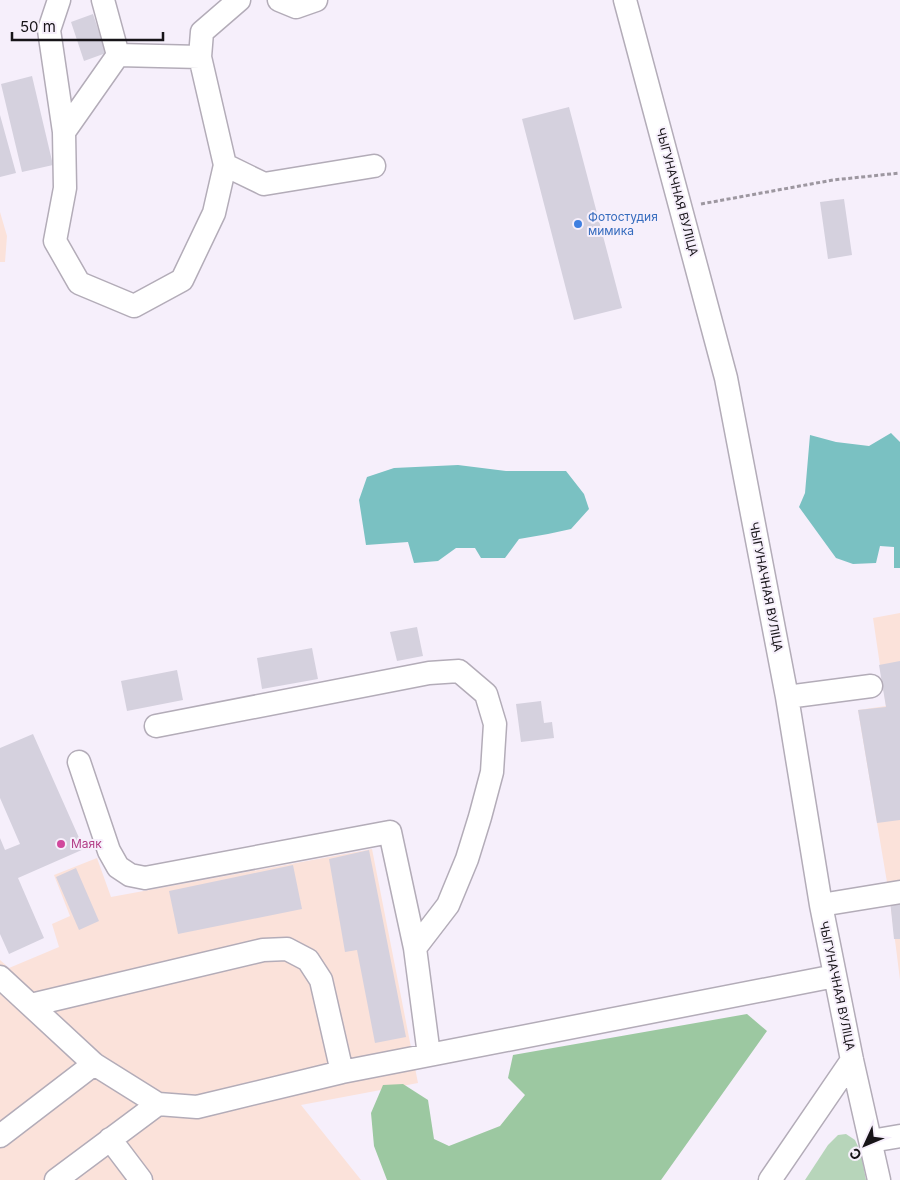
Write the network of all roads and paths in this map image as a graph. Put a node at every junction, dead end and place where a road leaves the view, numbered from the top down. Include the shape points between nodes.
1 (59, 0) edge
2 (103, 0) edge
3 (239, 0) edge
4 (279, 0) edge
5 (316, 0) edge
6 (625, 0) edge
7 (118, 55) junction
8 (200, 57) junction
9 (64, 132) junction
10 (225, 165) junction
11 (374, 166) dead end
12 (900, 173) edge
13 (681, 207) junction
14 (871, 686) dead end
15 (787, 697) junction
16 (156, 726) dead end
17 (78, 762) dead end
18 (900, 892) edge
19 (821, 906) junction
20 (415, 948) junction
21 (835, 976) junction
22 (0, 977) edge
23 (31, 1005) junction
24 (429, 1055) junction
25 (852, 1060) junction
26 (94, 1064) junction
27 (342, 1072) junction
28 (158, 1104) junction
29 (0, 1136) edge
30 (900, 1136) edge
31 (110, 1139) junction
32 (871, 1141) junction
33 (56, 1180) edge
34 (141, 1180) edge
35 (770, 1180) edge
36 (879, 1180) edge

1 - 9 street via 50,30
2 - 7 street
3 - 8 street via 202,32
4 - 5 street via 296,7
6 - 13 street, ЧЫГУНАЧНАЯ ВУЛІЦА
7 - 8 street
7 - 9 street
8 - 10 street
9 - 10 street via 65,188 55,240 79,283 134,306 182,280 214,213
10 - 11 street via 264,184
12 - 13 path via 833,180
13 - 15 street, ЧЫГУНАЧНАЯ ВУЛІЦА via 726,378
14 - 15 street
15 - 19 street, ЧЫГУНАЧНАЯ ВУЛІЦА
16 - 20 street via 429,673 459,671 486,694 495,724 492,772 467,860 448,905
17 - 20 street via 109,852 118,867 130,875 145,878 390,832
18 - 19 street
19 - 21 street, ЧЫГУНАЧНАЯ ВУЛІЦА
20 - 24 street
21 - 24 street
21 - 25 street, ЧЫГУНАЧНАЯ ВУЛІЦА
22 - 23 street
23 - 26 street
23 - 27 street via 263,950 287,949 308,960 321,980
24 - 27 street
25 - 32 street, ЧЫГУНАЧНАЯ ВУЛІЦА
25 - 35 street
26 - 28 street
26 - 29 street
27 - 28 street via 197,1107
28 - 31 street
30 - 32 street
31 - 33 street
31 - 34 street
32 - 36 street, ЧЫГУНАЧНАЯ ВУЛІЦА

